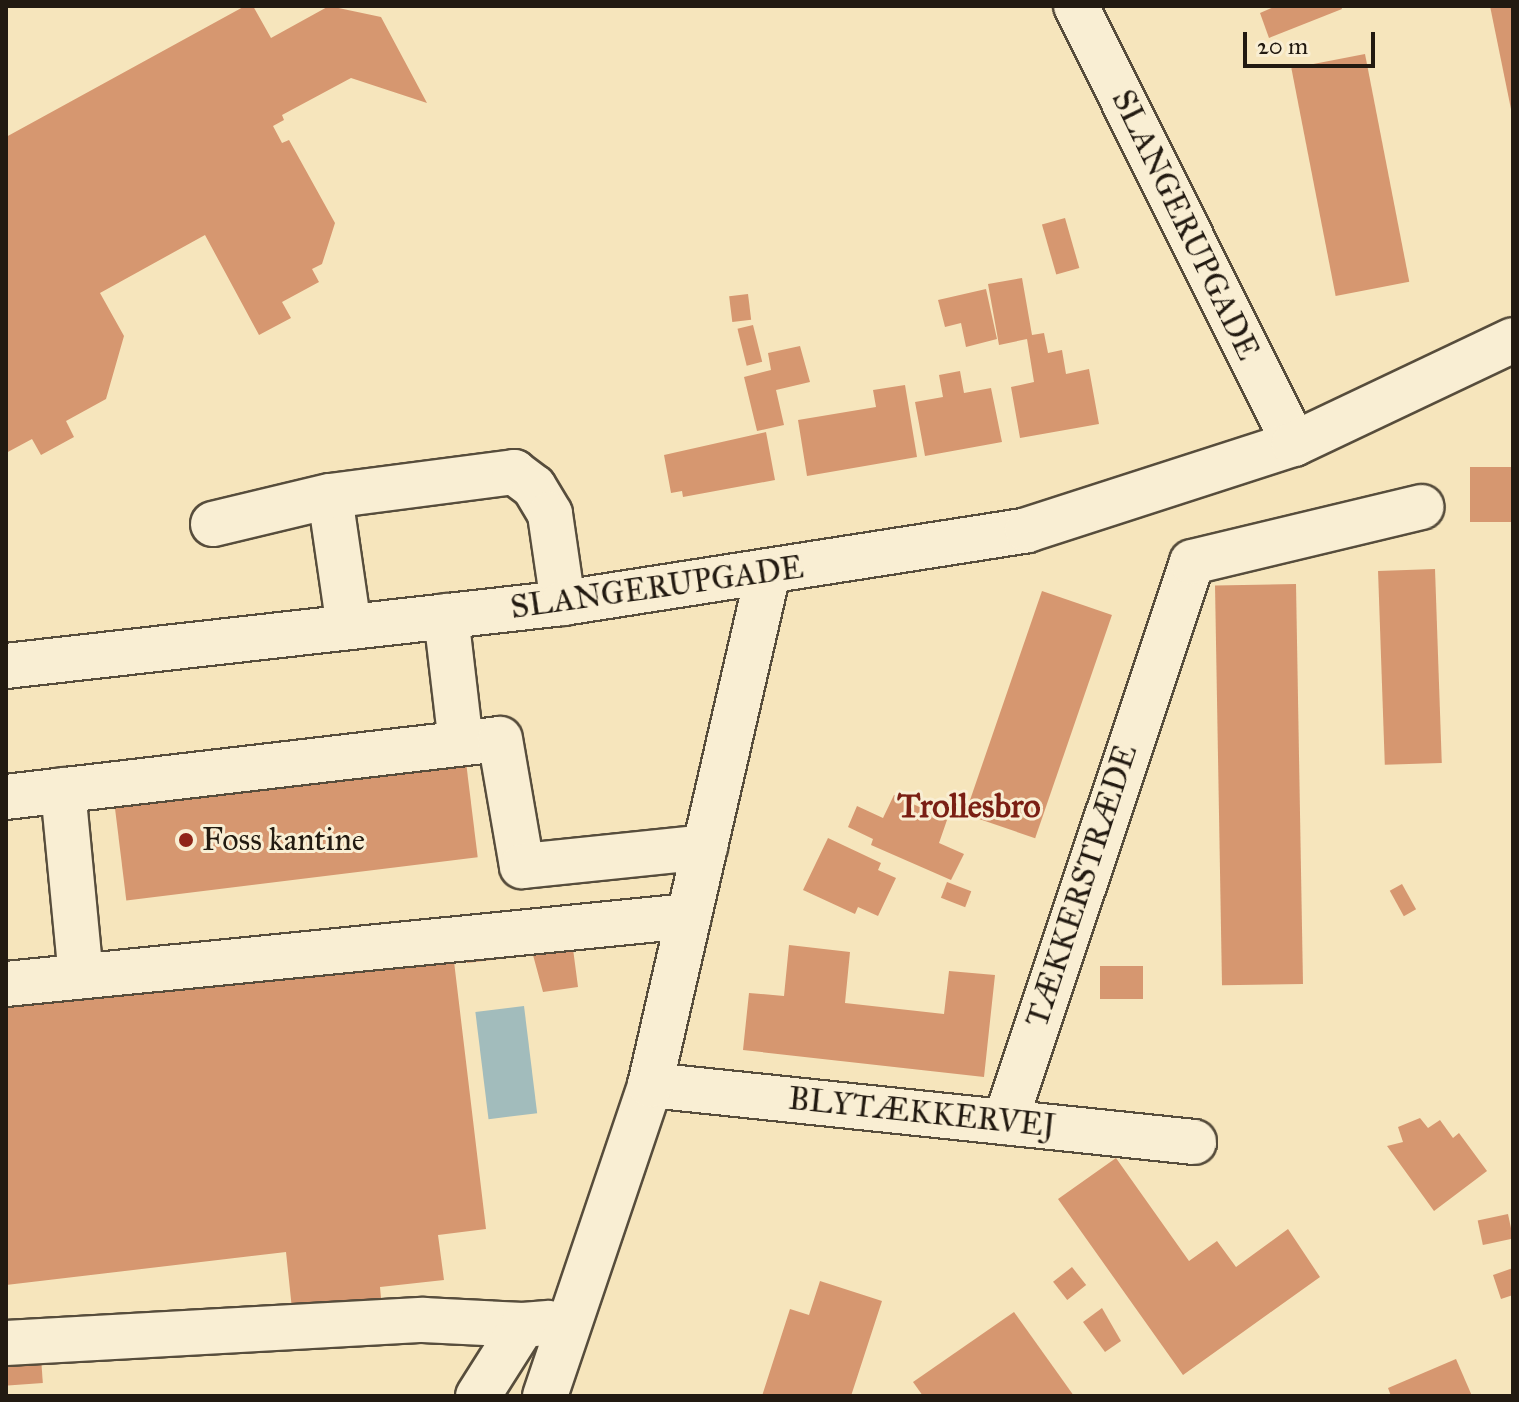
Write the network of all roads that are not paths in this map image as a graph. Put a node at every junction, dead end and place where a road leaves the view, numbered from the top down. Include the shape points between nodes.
1 (1076, 6) edge
2 (1513, 340) edge
3 (1294, 444) junction
4 (330, 496) junction
5 (1421, 507) dead end
6 (213, 524) dead end
7 (768, 573) junction
8 (563, 603) junction
9 (446, 616) junction
10 (349, 627) junction
11 (6, 666) edge
12 (461, 743) junction
13 (63, 790) junction
14 (6, 797) edge
15 (705, 847) junction
16 (565, 862) junction
17 (689, 916) junction
18 (575, 927) junction
19 (81, 976) junction
20 (6, 984) edge
21 (650, 1085) junction
22 (1005, 1122) junction
23 (1194, 1142) dead end
24 (575, 1320) junction
25 (523, 1325) junction
26 (6, 1343) edge
27 (478, 1396) edge
28 (545, 1396) edge

1 - 3 street, SLANGERUPGADE
2 - 3 street, SLANGERUPGADE
3 - 7 street, SLANGERUPGADE via 1027,530
4 - 6 street
4 - 8 street via 514,472 534,487 550,514
4 - 10 street
5 - 22 street, TÆKKERSTRÆDE via 1192,562
7 - 8 street, SLANGERUPGADE
7 - 15 street
8 - 9 street, SLANGERUPGADE
9 - 10 street, SLANGERUPGADE
9 - 12 street
10 - 11 street, SLANGERUPGADE
12 - 13 street
12 - 16 street via 500,739 522,866
13 - 14 street
13 - 19 street
15 - 16 street
15 - 17 street
16 - 18 street
17 - 18 street
17 - 21 street
18 - 19 street
19 - 20 street
21 - 22 street, BLYTÆKKERVEJ
21 - 24 street
22 - 23 street, BLYTÆKKERVEJ
24 - 25 street
24 - 28 street
25 - 26 street via 423,1320
25 - 27 street

